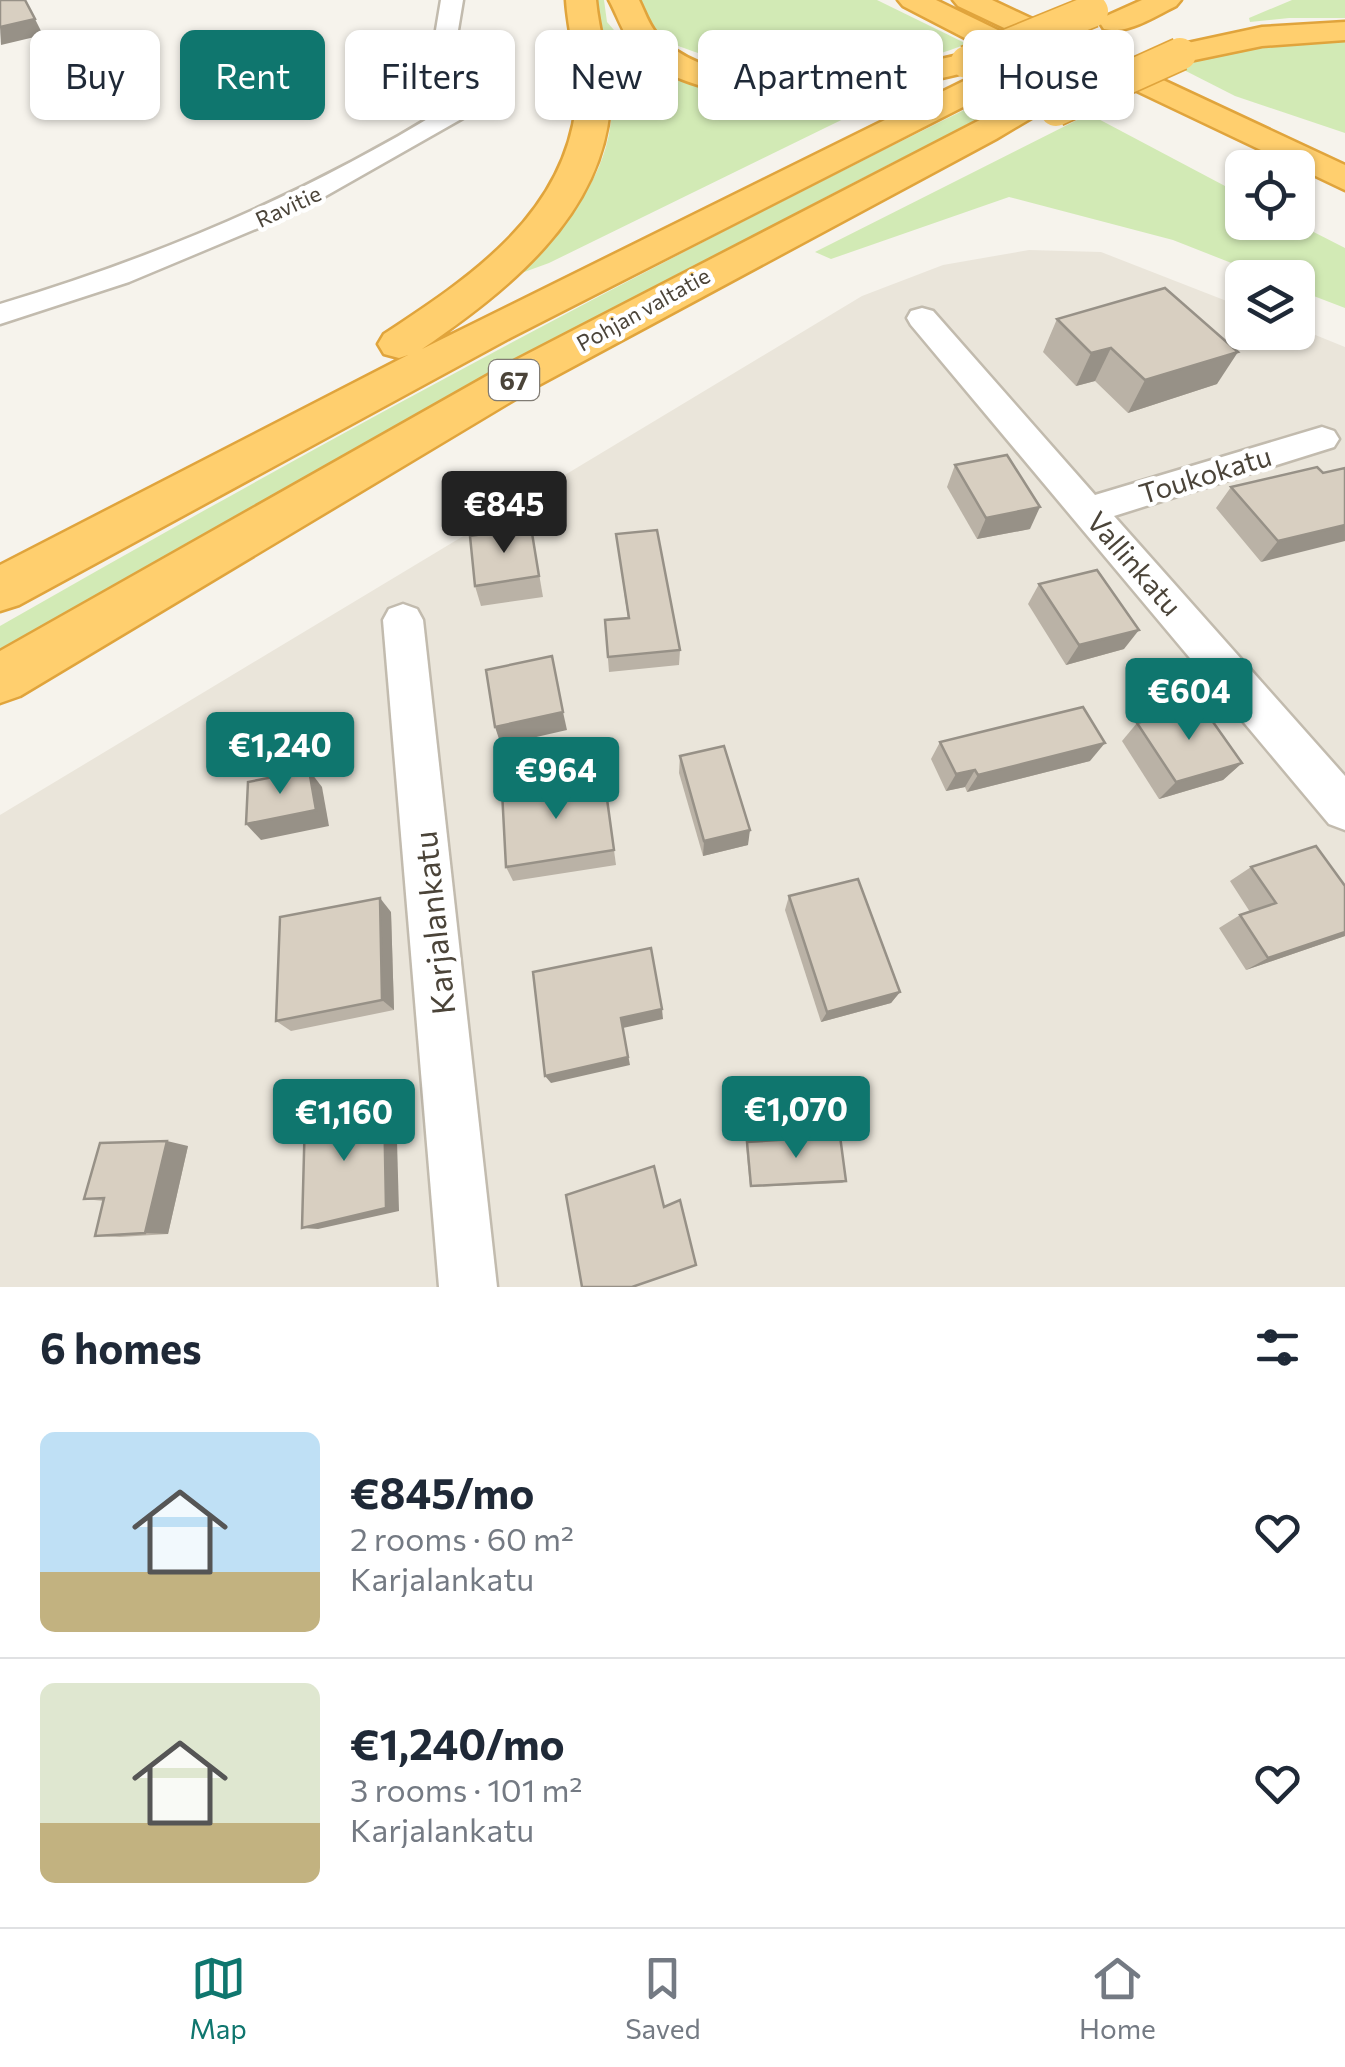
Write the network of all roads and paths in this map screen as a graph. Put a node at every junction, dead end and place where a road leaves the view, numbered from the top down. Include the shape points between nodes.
1 (452, 0) edge
2 (582, 0) edge
3 (624, 0) edge
4 (912, 0) edge
5 (968, 0) edge
6 (1166, 0) edge
7 (1109, 12) edge
8 (1220, 14) dead end
9 (1070, 30) edge
10 (1345, 31) edge
11 (1169, 48) junction
12 (963, 72) edge
13 (963, 80) edge
14 (1225, 156) edge
15 (1345, 179) edge
16 (1315, 200) edge
17 (1345, 215) edge
18 (0, 314) edge
19 (922, 318) dead end
20 (1322, 439) dead end
21 (191, 486) junction
22 (1090, 510) junction
23 (0, 590) edge
24 (403, 620) dead end
25 (0, 680) edge
26 (1345, 809) edge
27 (468, 1287) edge

1 - 18 street, Ravitie via 446,36 461,98 454,114 325,190 217,239
2 - 21 highway via 594,104 588,144 569,191 468,298
3 - 12 highway via 628,18 663,55 726,80 769,88 871,86
4 - 14 highway
5 - 15 highway
6 - 7 highway, Pohjan valtatie / 67
7 - 9 highway, Pohjan valtatie / 67
8 - 11 highway
10 - 11 highway via 1300,30
11 - 25 highway, Pohjan valtatie / 67, bridge via 754,249 358,468
13 - 21 highway, Pohjan valtatie / 67
16 - 17 highway
19 - 22 street, Vallinkatu
20 - 22 street, Toukokatu
21 - 23 highway, Pohjan valtatie / 67
22 - 26 street, Vallinkatu
24 - 27 street, Karjalankatu

